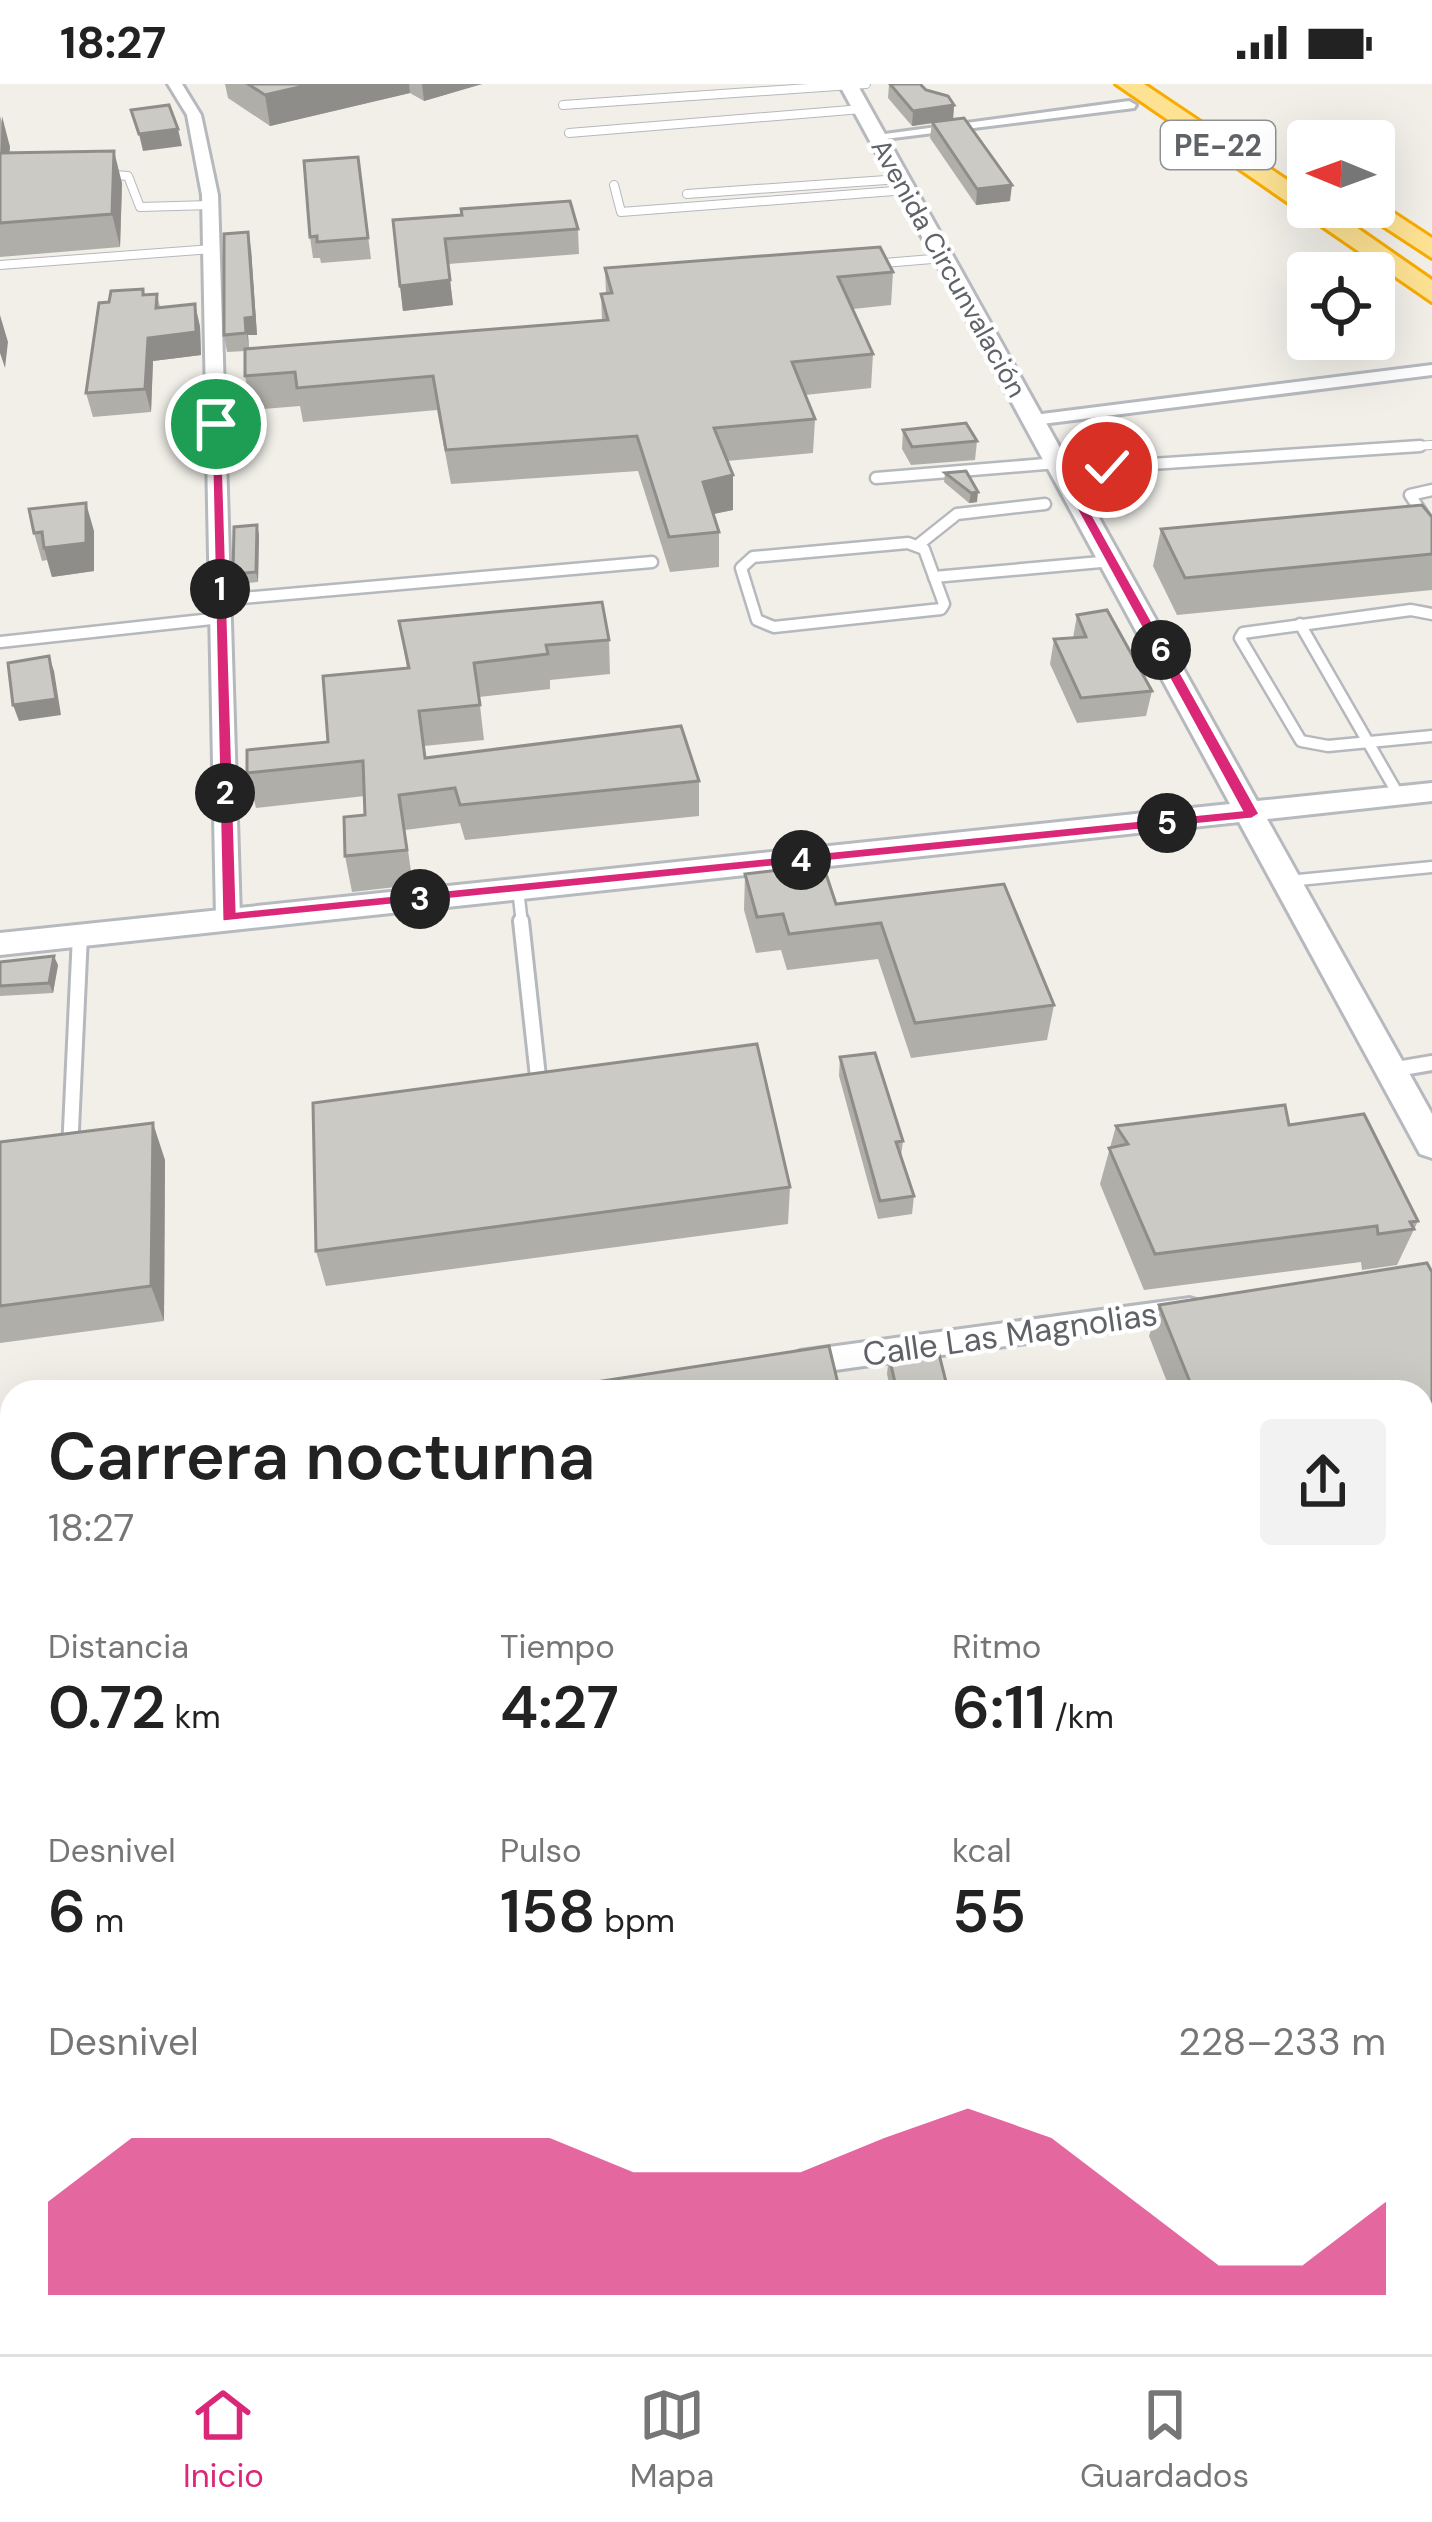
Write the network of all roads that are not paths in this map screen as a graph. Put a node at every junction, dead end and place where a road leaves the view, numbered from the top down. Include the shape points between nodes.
1 (175, 84) edge
2 (856, 91) edge
3 (1128, 94) edge
4 (562, 105) dead end
5 (569, 133) dead end
6 (877, 136) junction
7 (91, 175) edge
8 (614, 185) dead end
9 (904, 185) junction
10 (1287, 193) edge
11 (687, 194) dead end
12 (211, 205) junction
13 (1395, 225) edge
14 (1339, 228) edge
15 (212, 249) junction
16 (1432, 250) edge
17 (944, 258) junction
18 (0, 265) edge
19 (851, 266) edge
20 (1432, 293) edge
21 (1432, 370) edge
22 (1034, 420) junction
23 (1431, 446) edge
24 (1059, 467) junction
25 (876, 478) dead end
26 (1432, 490) edge
27 (1045, 505) dead end
28 (1432, 528) edge
29 (917, 544) junction
30 (1112, 561) junction
31 (652, 562) dead end
32 (934, 577) junction
33 (221, 609) junction
34 (1432, 614) edge
35 (1300, 624) junction
36 (0, 642) edge
37 (1432, 736) edge
38 (1367, 742) junction
39 (1432, 792) edge
40 (1399, 796) junction
41 (1252, 814) junction
42 (1432, 867) edge
43 (1288, 881) junction
44 (518, 889) junction
45 (228, 918) junction
46 (80, 935) junction
47 (0, 944) edge
48 (1432, 1064) edge
49 (1391, 1070) junction
50 (540, 1094) edge
51 (1432, 1145) edge
52 (70, 1154) edge
53 (1221, 1305) edge
54 (775, 1366) edge

1 - 12 street via 204,147
2 - 4 lane
2 - 5 lane
2 - 6 street, Avenida Circunvalación
3 - 6 street
3 - 10 highway, PE-22
6 - 9 street, Avenida Circunvalación
7 - 12 lane via 128,176 140,207
8 - 9 lane via 621,212
9 - 11 lane
9 - 17 street, Avenida Circunvalación
12 - 15 street
13 - 16 highway
14 - 20 highway, PE-22
15 - 18 lane
15 - 33 street
17 - 19 lane
17 - 22 street, Avenida Circunvalación
21 - 22 street
22 - 24 street, Avenida Circunvalación
23 - 24 lane
24 - 25 lane
24 - 30 street, Avenida Circunvalación
26 - 28 lane via 1411,495
27 - 29 lane via 957,514
29 - 32 lane
29 - 32 lane via 752,557 741,568 757,620 774,627 941,610
30 - 32 lane
30 - 41 street, Avenida Circunvalación
31 - 33 lane
33 - 36 lane
33 - 45 street
34 - 35 lane
35 - 38 lane
35 - 38 lane via 1243,633 1242,645 1301,741
37 - 38 lane
38 - 40 lane
39 - 40 street
40 - 41 street
41 - 43 street, Avenida Circunvalación
41 - 44 street
42 - 43 lane
43 - 49 street, Avenida Circunvalación
44 - 45 street
44 - 50 lane
45 - 46 street
46 - 47 street
46 - 52 lane
48 - 49 lane
49 - 51 street, Avenida Circunvalación
53 - 54 street, Calle Las Magnolias

